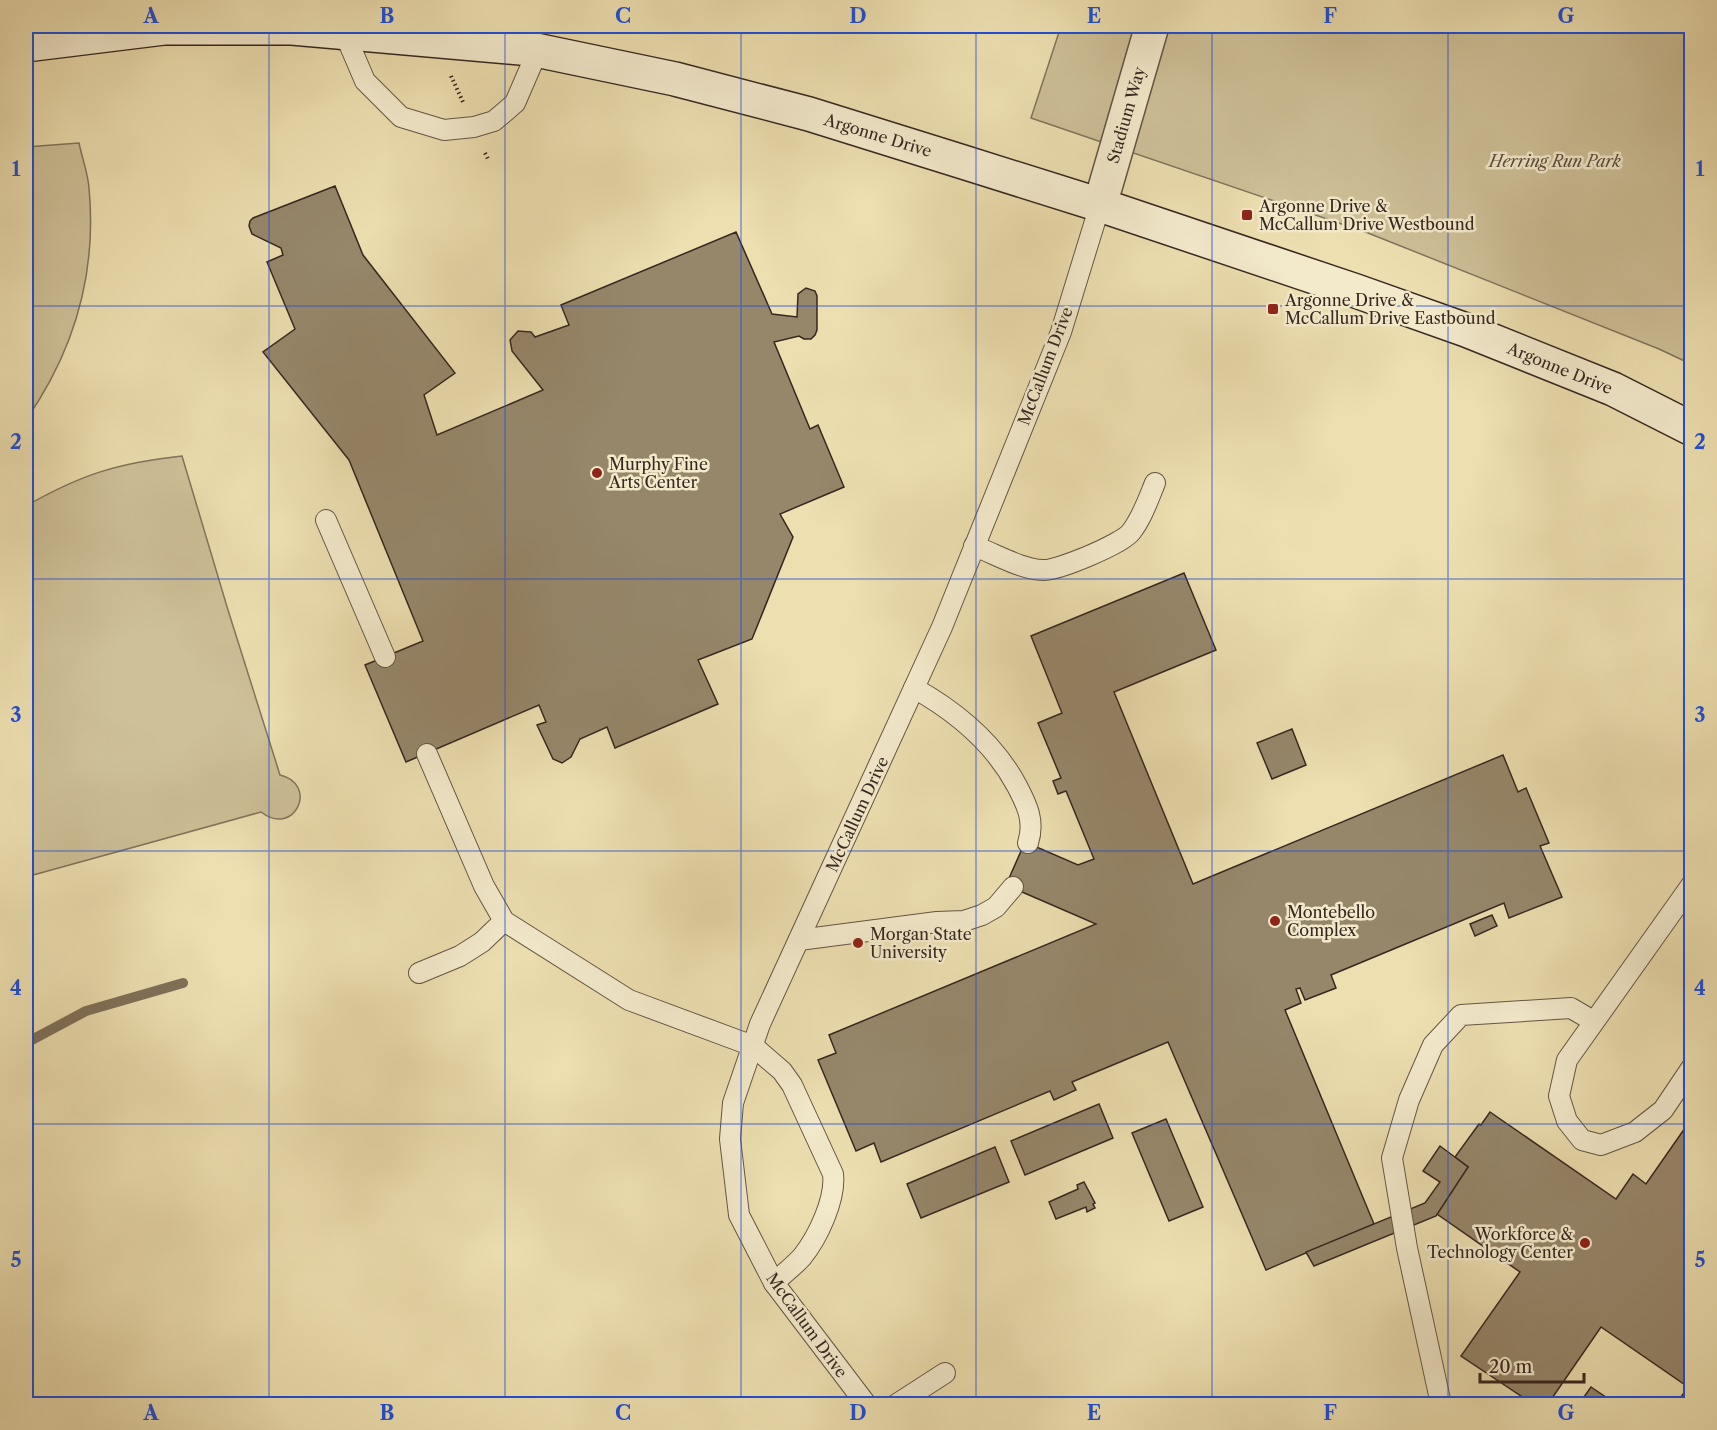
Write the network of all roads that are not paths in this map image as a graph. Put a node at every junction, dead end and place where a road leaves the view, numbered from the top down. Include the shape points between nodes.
1 (1152, 26) edge
2 (292, 27) edge
3 (344, 32) junction
4 (26, 45) edge
5 (538, 50) junction
6 (1100, 205) junction
7 (1692, 429) edge
8 (1155, 483) dead end
9 (326, 520) dead end
10 (974, 546) junction
11 (385, 657) dead end
12 (914, 688) junction
13 (427, 754) dead end
14 (1028, 843) dead end
15 (1692, 884) edge
16 (1013, 887) dead end
17 (504, 921) junction
18 (799, 940) junction
19 (418, 974) dead end
20 (1593, 1021) junction
21 (753, 1046) junction
22 (1692, 1067) edge
23 (774, 1282) junction
24 (945, 1373) dead end
25 (866, 1404) edge
26 (897, 1404) edge
27 (1441, 1404) edge

1 - 6 main road, Stadium Way
2 - 3 main road, Argonne Drive
2 - 4 main road, Argonne Drive via 164,28
3 - 5 main road, Argonne Drive
3 - 5 lane via 365,81 401,117 444,130 494,121 515,103
5 - 6 main road, Argonne Drive via 675,79 809,114
6 - 7 main road, Argonne Drive via 1466,330 1613,389
6 - 10 lane, McCallum Drive via 1061,332
8 - 10 lane via 1130,535 1066,565 1045,571
9 - 11 lane
10 - 12 lane, McCallum Drive
12 - 14 lane via 962,720 1004,762 1029,809
12 - 18 lane, McCallum Drive
13 - 17 lane via 484,886
15 - 20 lane
16 - 18 lane via 996,907 964,921
17 - 19 lane via 460,956
17 - 21 lane via 629,1000
18 - 21 lane, McCallum Drive
20 - 22 lane via 1567,1059 1559,1096 1567,1121 1582,1140 1601,1145 1635,1132 1664,1110
20 - 27 lane via 1571,1008 1461,1015 1433,1045 1409,1100 1392,1158
21 - 23 lane, McCallum Drive via 733,1103 731,1149 739,1215
21 - 23 lane via 792,1085 833,1174 830,1206 802,1256
23 - 25 lane, McCallum Drive
24 - 26 lane

